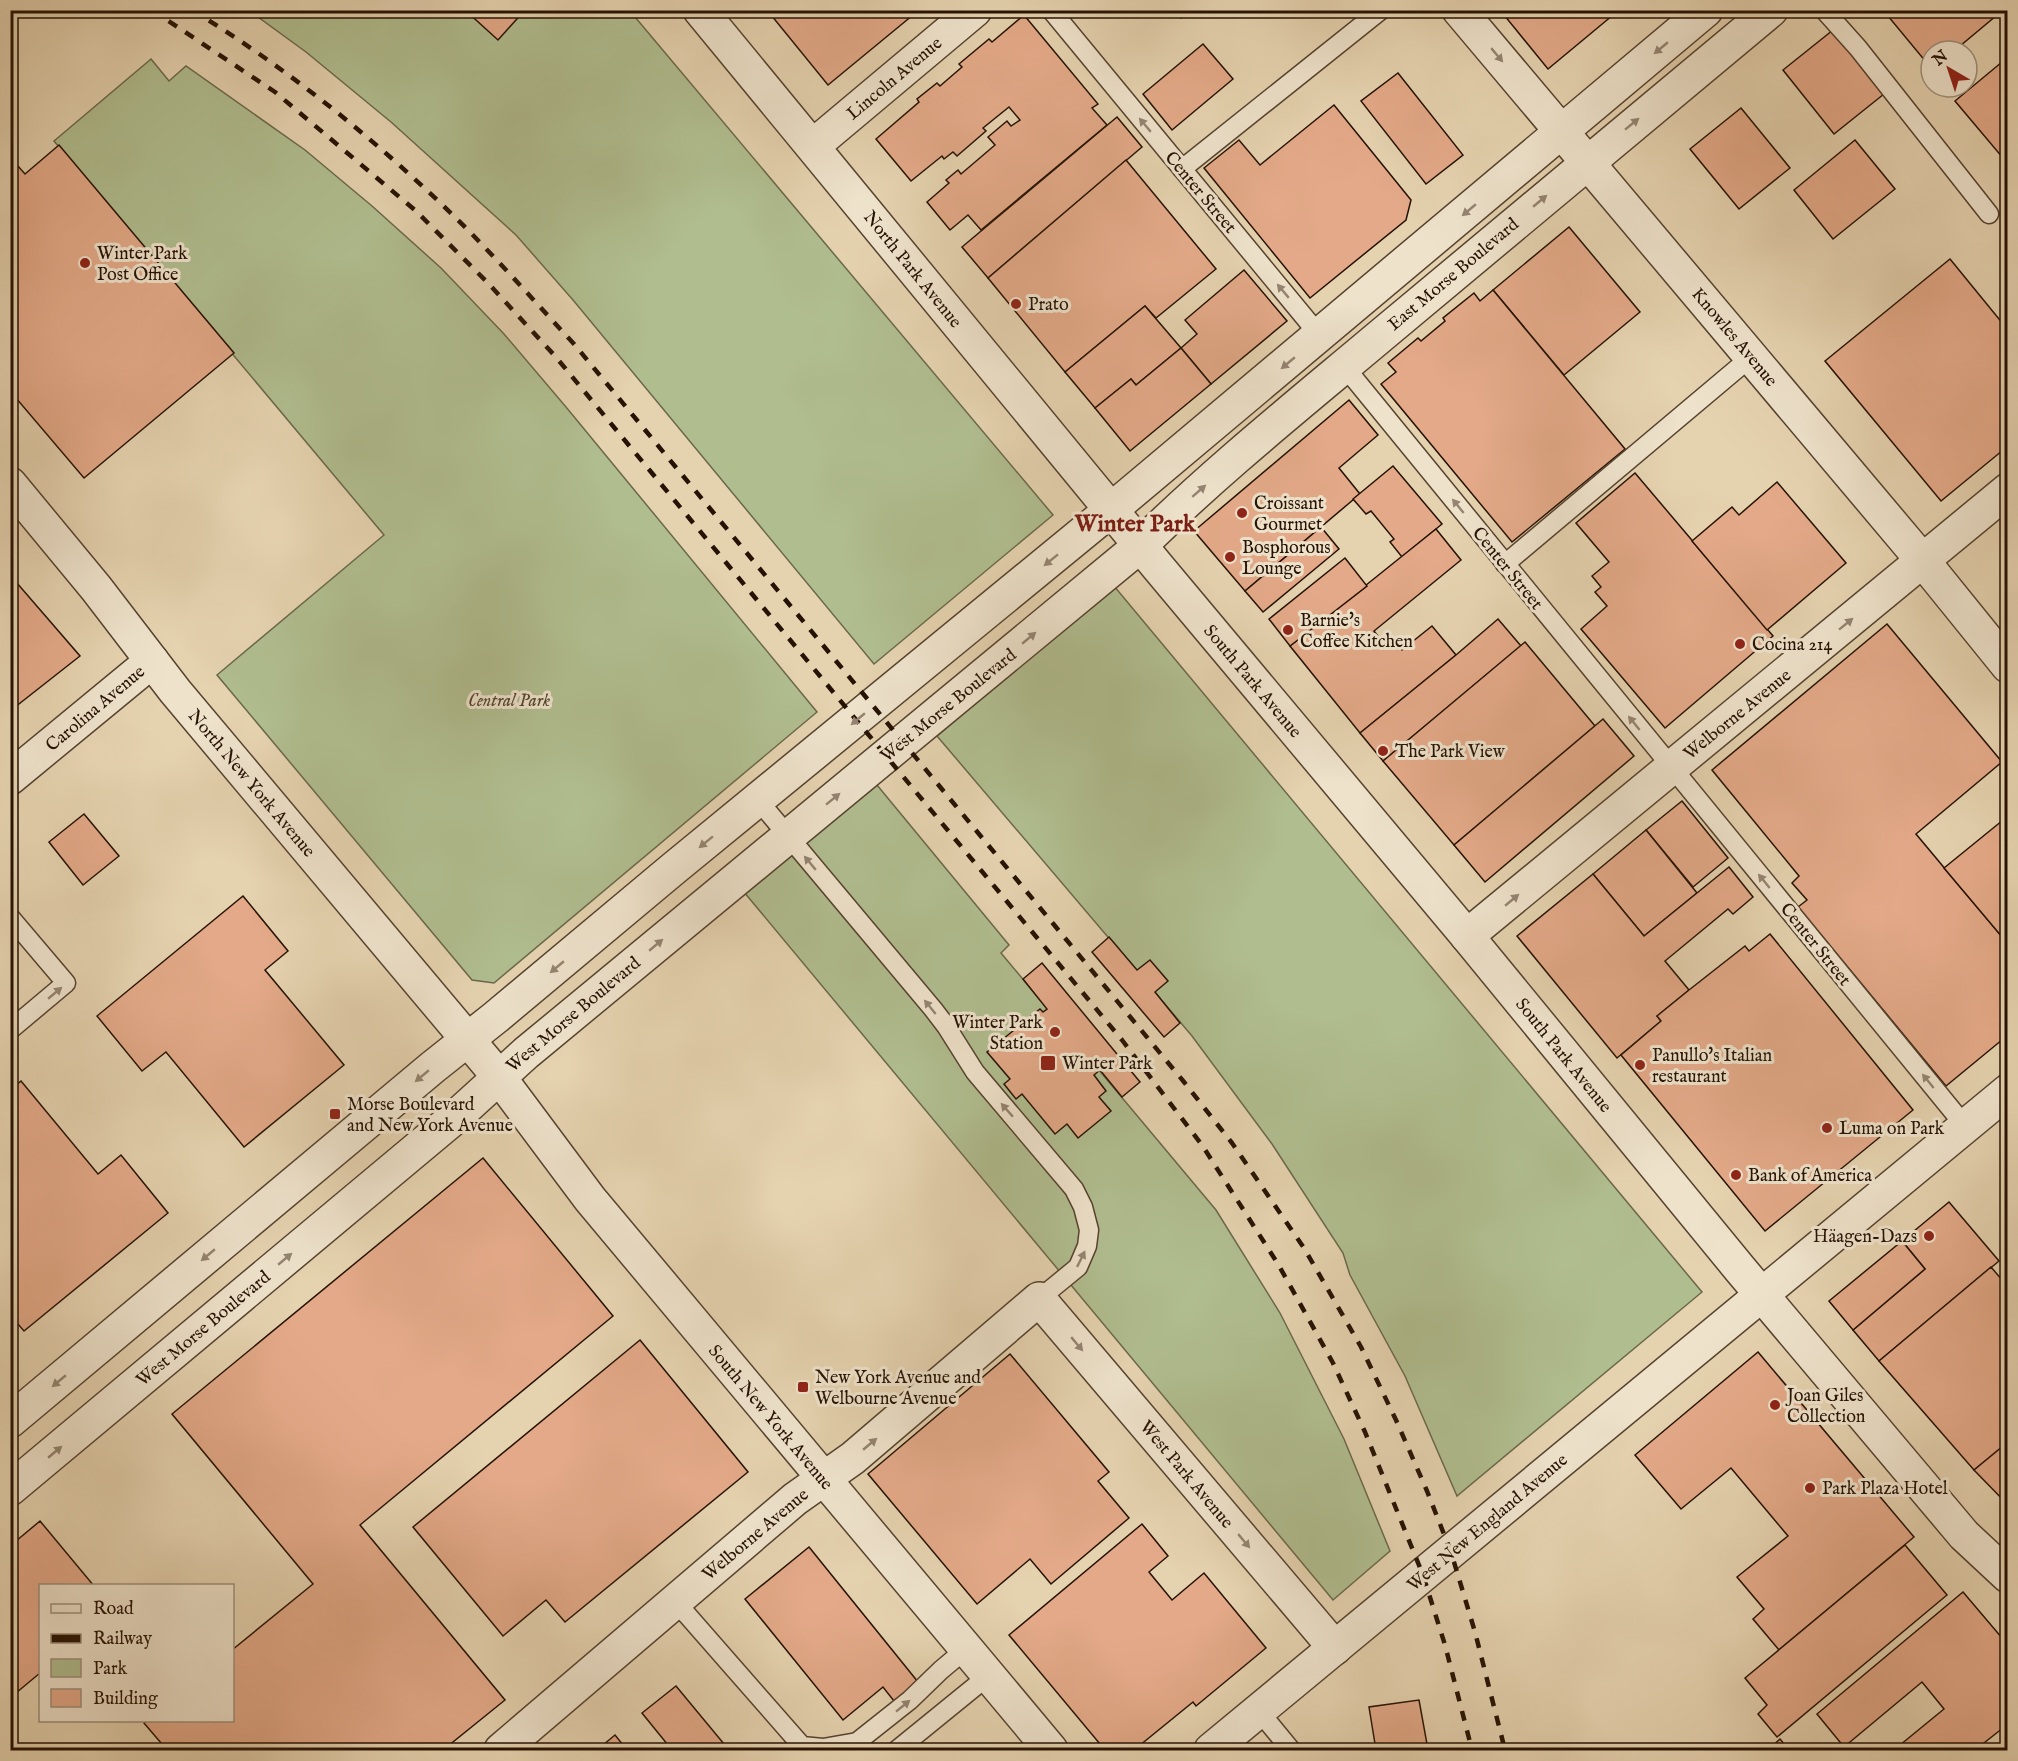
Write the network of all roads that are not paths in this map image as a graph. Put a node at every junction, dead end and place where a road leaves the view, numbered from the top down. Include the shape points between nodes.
1 (700, 10) edge
2 (975, 10) edge
3 (1051, 10) edge
4 (1381, 10) edge
5 (1459, 10) edge
6 (1706, 10) edge
7 (1771, 10) edge
8 (1824, 10) edge
9 (1562, 132) junction
10 (813, 146) junction
11 (1587, 161) junction
12 (1182, 170) junction
13 (1989, 214) dead end
14 (1320, 336) junction
15 (1751, 357) junction
16 (1344, 366) junction
17 (10, 484) edge
18 (2002, 506) edge
19 (1126, 527) junction
20 (1923, 561) junction
21 (1505, 564) junction
22 (152, 661) junction
23 (2007, 666) edge
24 (1671, 768) junction
25 (10, 778) edge
26 (758, 800) junction
27 (788, 836) junction
28 (673, 869) junction
29 (704, 905) junction
30 (10, 917) edge
31 (1467, 936) junction
32 (10, 1030) edge
33 (468, 1040) junction
34 (499, 1077) junction
35 (2007, 1091) edge
36 (1965, 1126) junction
37 (1762, 1294) junction
38 (1039, 1299) junction
39 (10, 1421) edge
40 (823, 1479) junction
41 (10, 1489) edge
42 (2007, 1576) edge
43 (675, 1601) junction
44 (1335, 1648) junction
45 (966, 1649) junction
46 (988, 1676) junction
47 (1259, 1711) junction
48 (501, 1750) edge
49 (897, 1750) edge
50 (1051, 1750) edge
51 (1211, 1750) edge
52 (1291, 1750) edge

1 - 10 street, North Park Avenue
2 - 10 street, Lincoln Avenue
12 -> 3 lane, Center Street
4 - 12 lane
5 -> 9 street, Knowles Avenue
6 -> 9 street
11 -> 7 street, East Morse Boulevard
8 - 13 lane
9 - 11 street, Knowles Avenue
9 -> 14 street
10 - 19 street, North Park Avenue
11 - 15 street, Knowles Avenue
16 -> 11 street, East Morse Boulevard
14 -> 12 lane, Center Street
14 - 16 street, Center Street
14 -> 19 street
15 - 20 street, Knowles Avenue
15 - 21 lane
19 -> 16 street, East Morse Boulevard via 1169,517
21 -> 16 lane, Center Street
17 - 22 street, North New York Avenue
18 - 20 street, Welborne Avenue
19 -> 26 street
27 -> 19 street, West Morse Boulevard
19 - 31 street, South Park Avenue
20 - 23 street, Knowles Avenue
24 -> 20 street, Welborne Avenue
24 -> 21 lane, Center Street
22 - 25 street, Carolina Avenue
22 - 33 street, North New York Avenue
31 -> 24 street, Welborne Avenue
36 -> 24 lane, Center Street
26 - 27 lane
26 -> 28 street
27 - 29 street, West Morse Boulevard
38 -> 27 lane via 1078,1268 1087,1246 1089,1230 1074,1189 975,1072 933,1009
28 - 29 street
28 -> 33 street
34 -> 29 street, West Morse Boulevard
32 -> 30 lane via 66,983
31 - 37 street, South Park Avenue
33 - 34 street, North New York Avenue
33 -> 39 street
34 - 40 street, South New York Avenue via 590,1199
41 -> 34 street, West Morse Boulevard
35 - 36 street, West New England Avenue
36 - 37 street, West New England Avenue
37 - 42 street, South Park Avenue via 1964,1535
37 - 44 street, West New England Avenue
40 -> 38 street, Welborne Avenue via 853,1458
38 -> 44 street, West Park Avenue
40 - 43 street, Welborne Avenue via 795,1498
40 - 45 street, South New York Avenue
43 -> 45 lane via 802,1746 823,1748 857,1742
43 - 48 street, Welborne Avenue
44 - 47 street, West New England Avenue
45 - 46 street, South New York Avenue
46 - 49 lane
46 - 50 street, South New York Avenue
47 - 51 street, West New England Avenue
47 - 52 lane

